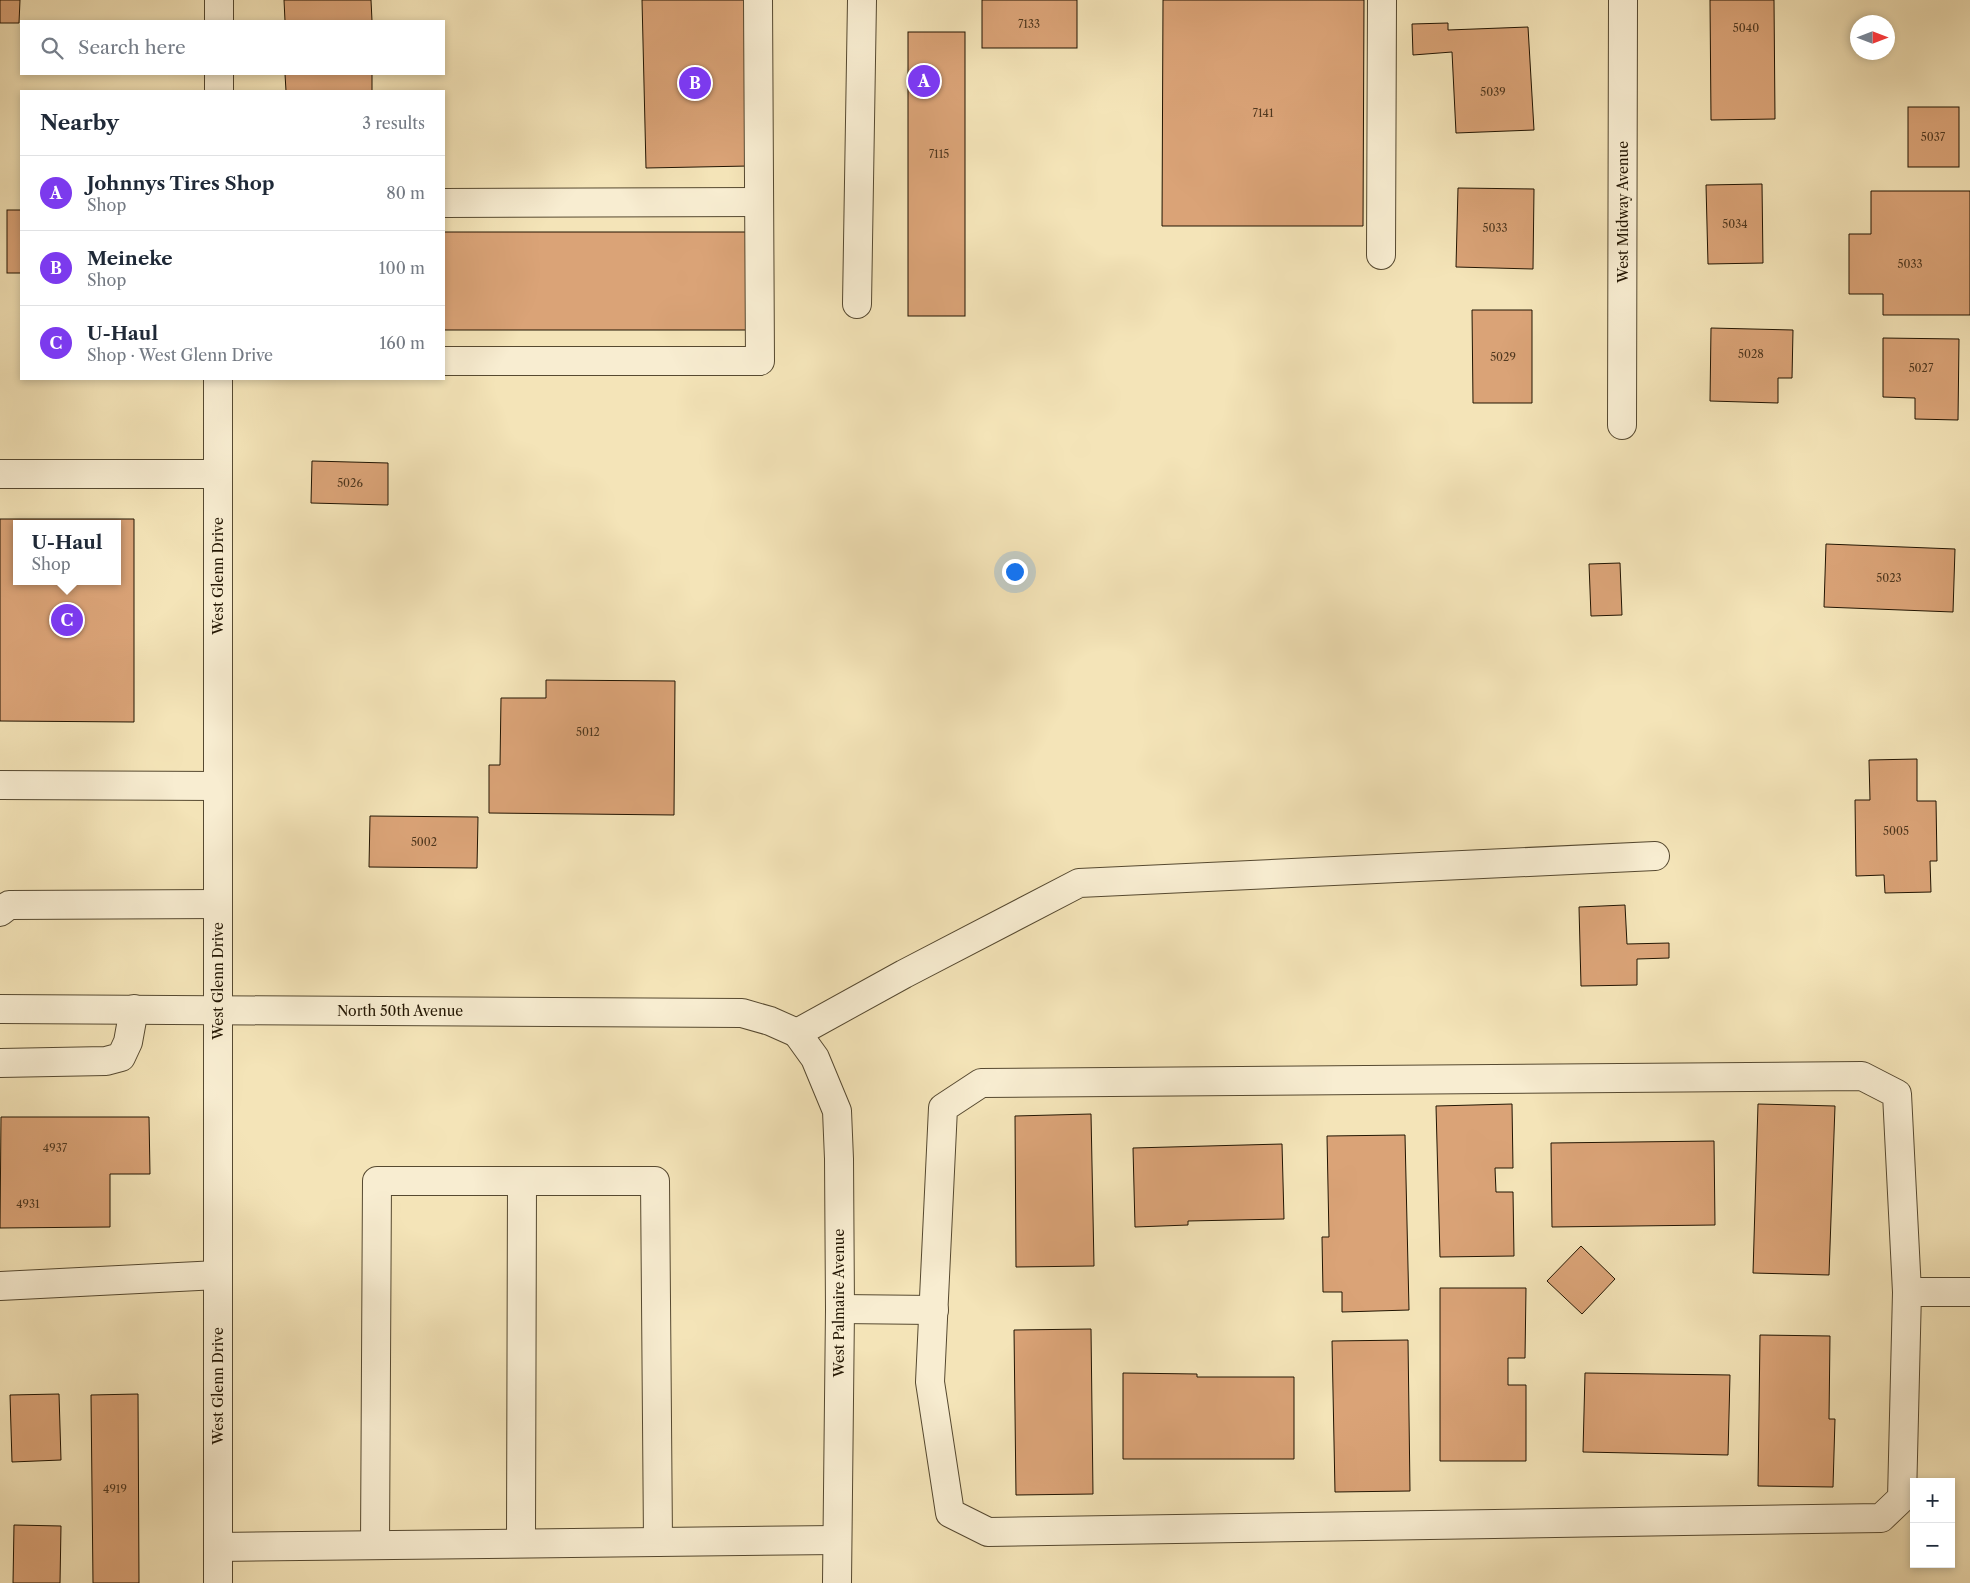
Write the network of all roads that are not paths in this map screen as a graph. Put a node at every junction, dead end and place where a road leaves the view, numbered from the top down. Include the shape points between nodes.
1 (219, 0) edge
2 (758, 0) edge
3 (862, 0) edge
4 (1382, 0) edge
5 (1623, 0) edge
6 (219, 20) edge
7 (219, 75) edge
8 (219, 90) edge
9 (759, 202) junction
10 (445, 203) edge
11 (1381, 255) dead end
12 (857, 304) dead end
13 (445, 361) edge
14 (218, 380) edge
15 (1622, 424) dead end
16 (0, 474) edge
17 (218, 474) junction
18 (0, 785) edge
19 (218, 786) junction
20 (1655, 856) dead end
21 (218, 904) junction
22 (0, 912) edge
23 (0, 1009) edge
24 (134, 1009) junction
25 (218, 1009) junction
26 (797, 1033) junction
27 (0, 1063) edge
28 (522, 1181) junction
29 (218, 1275) junction
30 (0, 1286) edge
31 (1907, 1292) junction
32 (1970, 1292) edge
33 (840, 1309) junction
34 (934, 1310) junction
35 (837, 1540) junction
36 (658, 1542) junction
37 (520, 1543) junction
38 (375, 1545) junction
39 (218, 1547) junction
40 (218, 1583) edge
41 (837, 1583) edge

1 - 6 street
2 - 9 street
3 - 12 street
4 - 11 street
5 - 15 street, West Midway Avenue
7 - 8 street
9 - 10 street
9 - 13 street via 760,361
14 - 17 street, West Glenn Drive
16 - 17 street
17 - 19 street, West Glenn Drive
18 - 19 street
19 - 21 street, West Glenn Drive
20 - 26 street via 1079,884
21 - 22 street via 8,905
21 - 25 street, West Glenn Drive
23 - 24 street, North 50th Avenue
24 - 25 street, North 50th Avenue
24 - 27 street via 128,1042 121,1057 106,1061
25 - 26 street, North 50th Avenue via 742,1013
25 - 29 street, West Glenn Drive
26 - 33 street, West Palmaire Avenue via 815,1058 837,1111
28 - 36 street via 655,1181
28 - 37 street
28 - 38 street via 377,1181
29 - 30 street
29 - 39 street, West Glenn Drive
31 - 32 street
31 - 34 street via 1897,1094 1862,1076 981,1083 943,1108
31 - 34 street via 1902,1498 1881,1518 988,1532 950,1512 930,1382
33 - 34 street
33 - 35 street, West Palmaire Avenue
35 - 36 street
35 - 41 street, West Palmaire Avenue
36 - 37 street
37 - 38 street
38 - 39 street
39 - 40 street, West Glenn Drive

